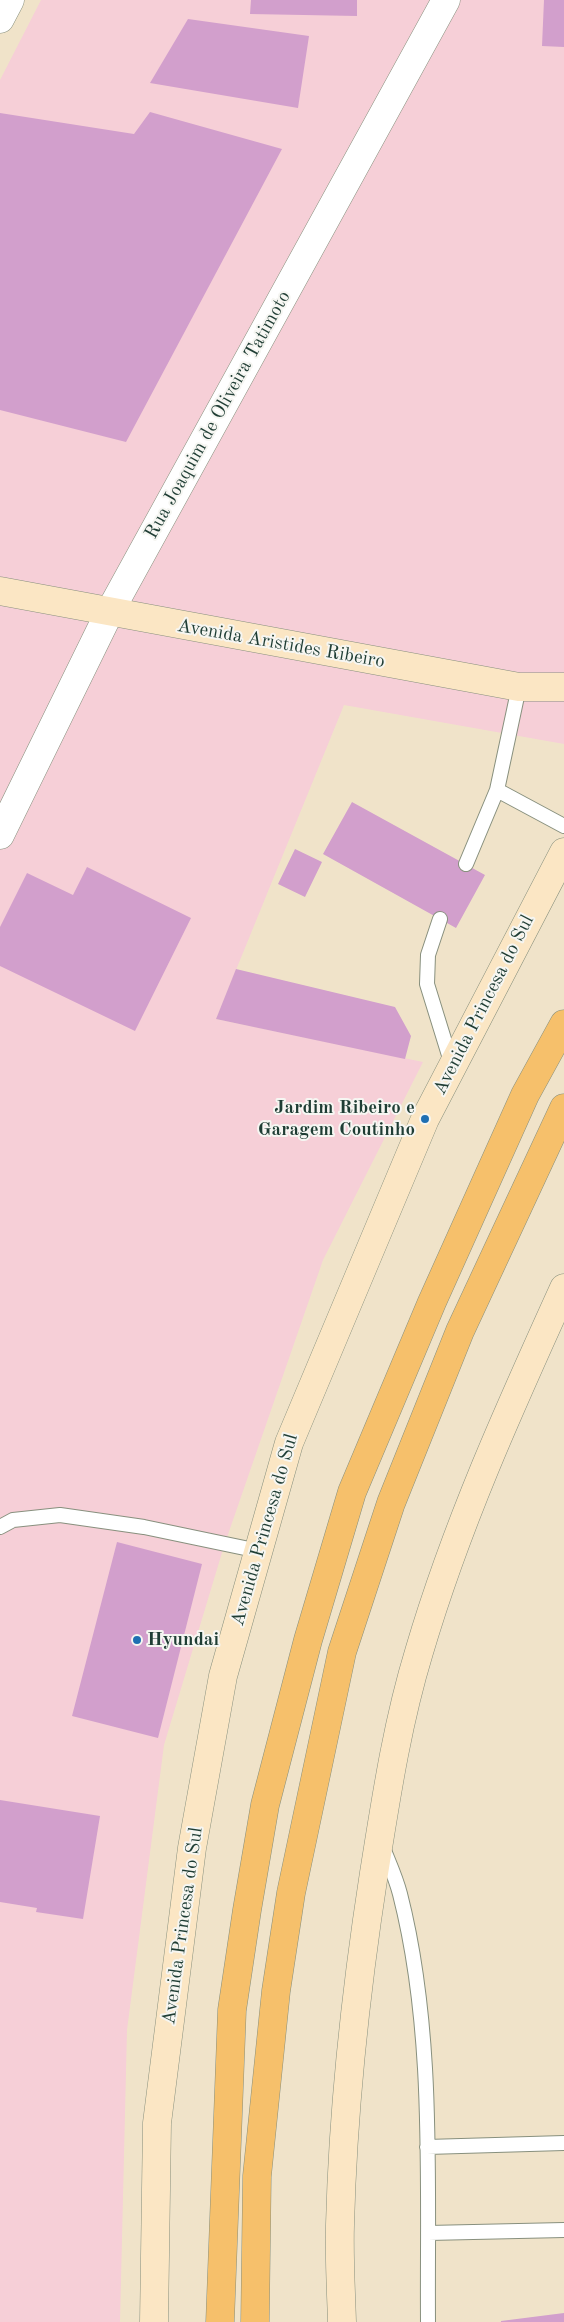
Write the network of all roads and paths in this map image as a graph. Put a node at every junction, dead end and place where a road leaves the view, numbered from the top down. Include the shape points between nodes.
1 (10, 0) edge
2 (446, 0) edge
3 (0, 19) edge
4 (0, 591) edge
5 (109, 613) junction
6 (519, 687) junction
7 (564, 687) edge
8 (497, 790) junction
9 (564, 826) edge
10 (0, 835) edge
11 (564, 852) edge
12 (466, 864) dead end
13 (440, 919) dead end
14 (564, 1024) edge
15 (452, 1067) junction
16 (564, 1108) edge
17 (564, 1288) edge
18 (0, 1527) edge
19 (259, 1551) junction
20 (380, 1837) junction
21 (564, 2143) edge
22 (427, 2147) junction
23 (564, 2230) edge
24 (428, 2233) junction
25 (154, 2322) edge
26 (220, 2322) edge
27 (255, 2322) edge
28 (342, 2322) edge
29 (428, 2322) edge

1 - 3 street
2 - 5 street, Rua Joaquim de Oliveira Tatimoto
4 - 5 main road, Avenida Aristides Ribeiro
5 - 6 main road, Avenida Aristides Ribeiro
5 - 10 street, Rua Joaquim de Oliveira Tatimoto
6 - 7 main road, Avenida Aristides Ribeiro
6 - 8 lane
8 - 9 lane
8 - 12 lane
11 - 15 main road, Avenida Princesa do Sul
13 - 15 lane via 428,955 427,984
14 - 26 highway via 521,1104 432,1302 356,1483 308,1640 266,1805 232,2010
15 - 19 main road, Avenida Princesa do Sul via 425,1119 289,1443
16 - 27 highway via 460,1331 391,1503 342,1652 291,1893 276,1991 257,2176
17 - 20 main road via 484,1468 446,1568 416,1662 391,1767
18 - 19 lane via 13,1520 60,1515 144,1526
19 - 25 main road, Avenida Princesa do Sul via 223,1676 192,1848 157,2123
20 - 22 lane via 400,1893 419,2001
20 - 28 main road via 360,1962 347,2102 340,2227
21 - 22 lane
22 - 24 lane
23 - 24 lane
24 - 29 lane

